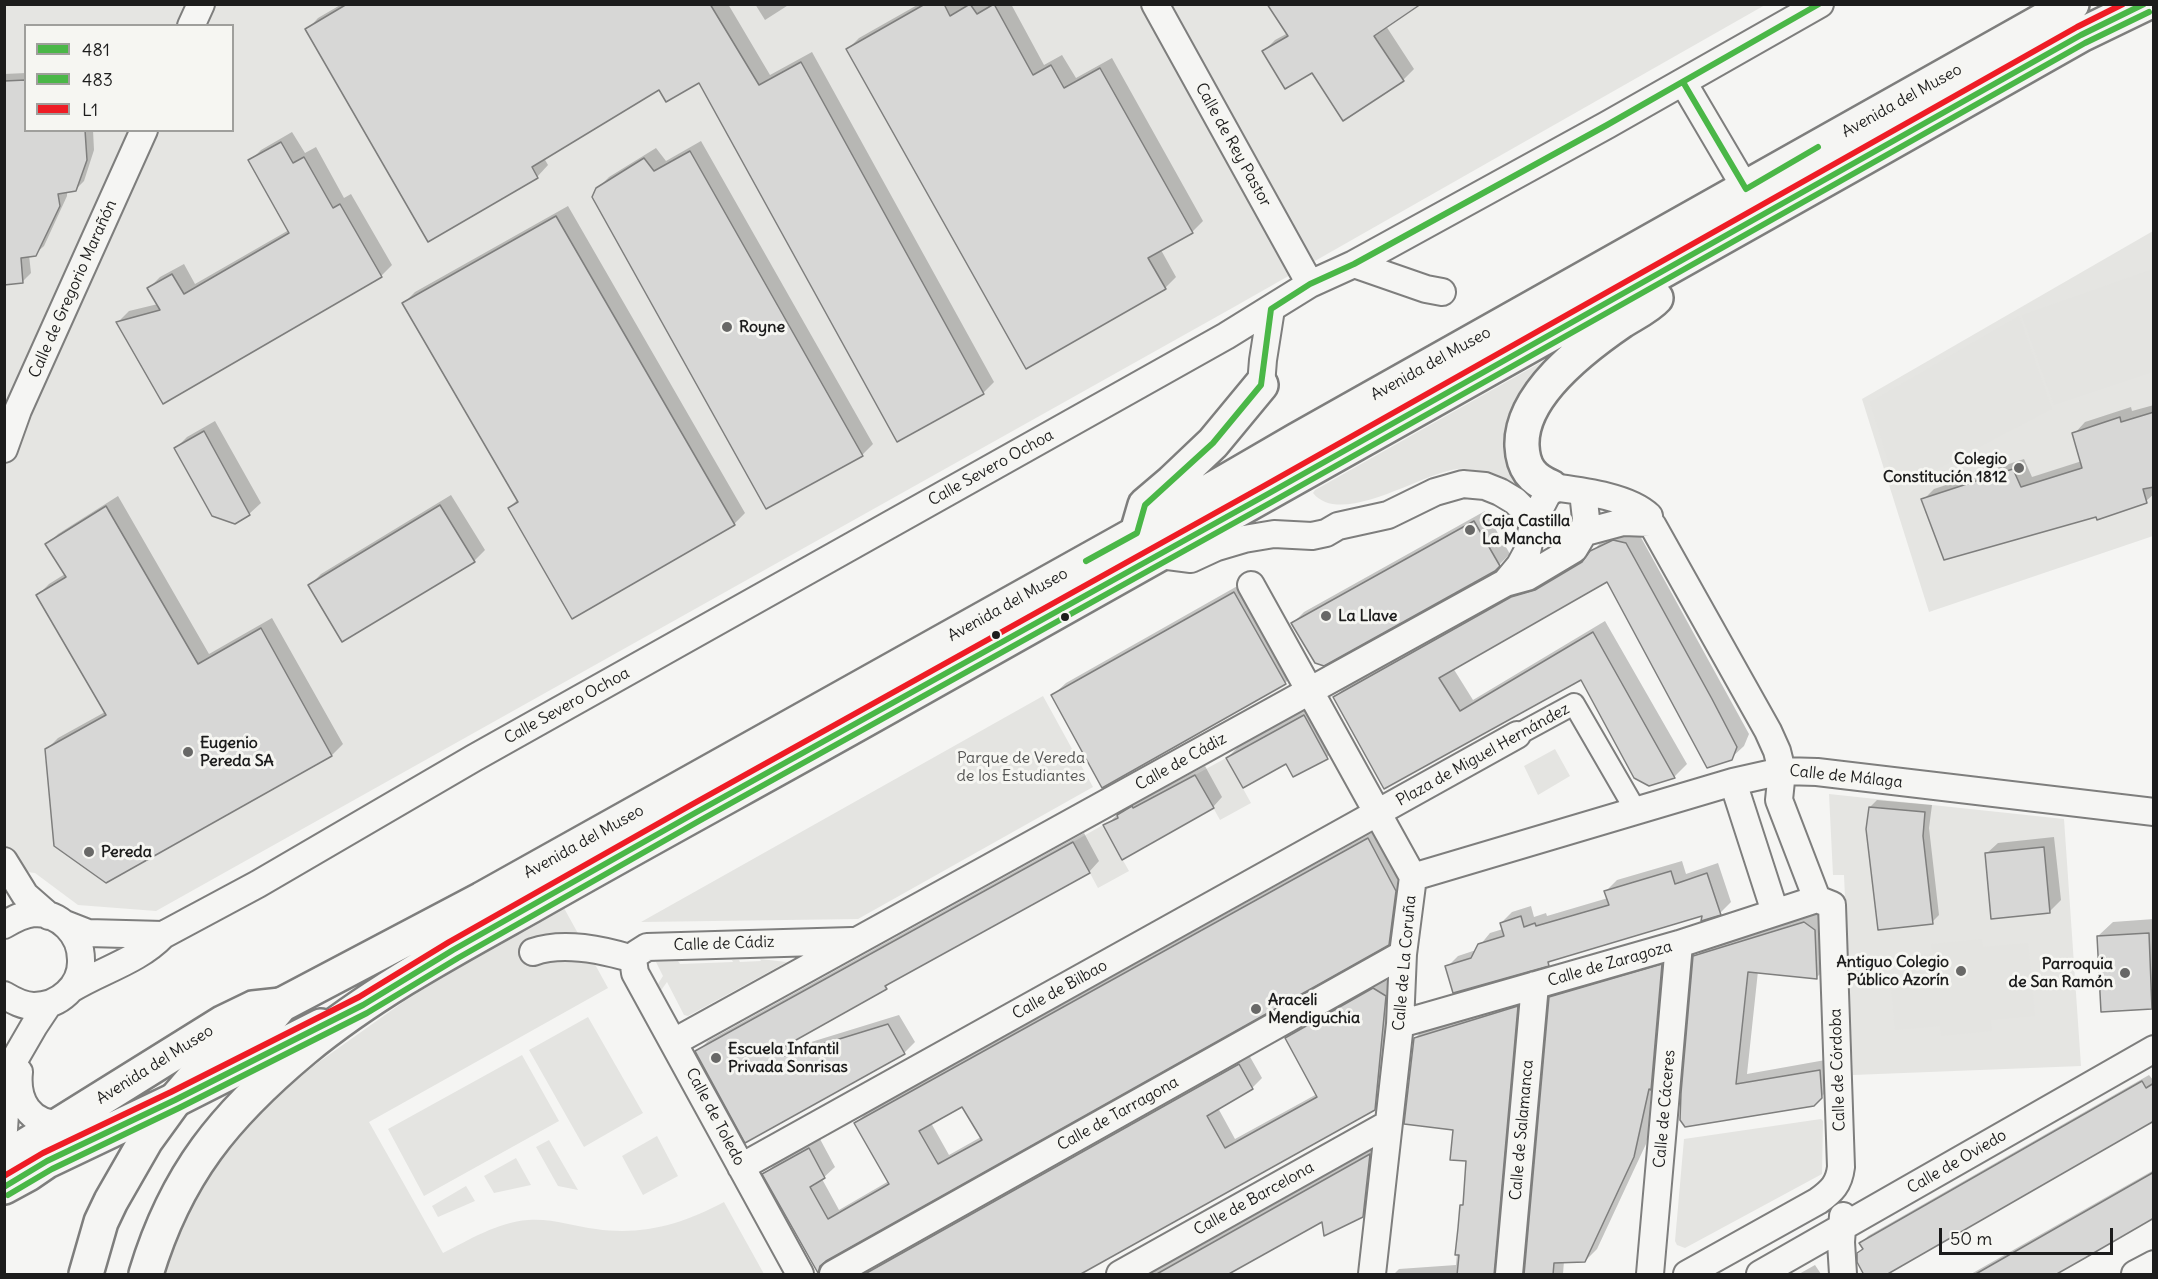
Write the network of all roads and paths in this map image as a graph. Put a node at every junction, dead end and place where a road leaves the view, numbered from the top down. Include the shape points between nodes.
1 (201, 4) edge
2 (1155, 4) edge
3 (1820, 4) edge
4 (2072, 4) edge
5 (2145, 4) edge
6 (192, 24) edge
7 (1683, 82) junction
8 (143, 132) edge
9 (1746, 189) junction
10 (1354, 264) junction
11 (1665, 271) junction
12 (1310, 285) junction
13 (1442, 292) dead end
14 (1271, 309) junction
15 (1261, 385) joint
16 (4, 449) edge
17 (1567, 490) junction
18 (1534, 520) junction
19 (1650, 523) junction
20 (1584, 534) junction
21 (1148, 544) junction
22 (1505, 583) junction
23 (1251, 585) dead end
24 (1310, 692) junction
25 (1517, 735) joint
26 (1782, 771) junction
27 (1733, 782) junction
28 (1636, 811) junction
29 (2154, 812) edge
30 (1378, 813) junction
31 (4, 861) edge
32 (1413, 877) junction
33 (1818, 899) junction
34 (1775, 912) junction
35 (57, 920) junction
36 (4, 925) edge
37 (163, 935) junction
38 (857, 941) junction
39 (1679, 944) junction
40 (533, 952) dead end
41 (1403, 954) junction
42 (633, 959) junction
43 (1535, 985) junction
44 (71, 989) junction
45 (4, 995) edge
46 (48, 1005) junction
47 (281, 1005) junction
48 (363, 1005) junction
49 (1400, 1024) junction
50 (674, 1042) junction
51 (23, 1048) junction
52 (2154, 1049) edge
53 (175, 1100) junction
54 (60, 1124) junction
55 (1388, 1124) junction
56 (5, 1156) edge
57 (741, 1167) junction
58 (1834, 1190) junction
59 (1843, 1227) junction
60 (2154, 1264) edge
61 (86, 1275) edge
62 (146, 1275) edge
63 (800, 1275) edge
64 (833, 1275) edge
65 (1120, 1275) edge
66 (1372, 1275) edge
67 (1509, 1275) edge
68 (1650, 1275) edge
69 (1687, 1275) edge
70 (1760, 1275) edge
71 (1843, 1275) edge
72 (2134, 1275) edge

1 - 6 street
2 - 12 street, Calle de Rey Pastor
3 - 7 street, Calle Severo Ochoa
4 - 9 main road, Avenida del Museo
5 - 11 main road, Avenida del Museo via 2081,35
7 - 9 street
7 - 10 street, Calle Severo Ochoa
8 - 16 street, Calle de Gregorio Marañón
9 - 21 main road, Avenida del Museo via 1327,422
10 - 12 street, Calle Severo Ochoa
10 - 13 street
11 - 17 main road via 1655,300 1587,348 1533,403 1522,430 1524,460 1532,477
11 - 21 main road, Avenida del Museo
12 - 14 street, Calle Severo Ochoa
14 - 15 street
14 - 37 street, Calle Severo Ochoa
15 - 21 main road via 1207,450 1144,505
17 - 18 street, Calle de Cádiz
17 - 19 street, Calle de Málaga via 1633,504 1649,516
17 - 20 street via 1586,519
18 - 20 street via 1567,537
18 - 21 street via 1523,507 1500,492 1472,484 1449,487 1378,518 1338,526 1326,533 1244,539 1191,559
18 - 22 street, Calle de Cádiz via 1527,552
19 - 20 street via 1623,522
19 - 26 street, Calle de Málaga via 1768,731
20 - 22 street, Calle de Cádiz via 1571,553 1527,578
21 - 47 main road, Avenida del Museo
21 - 48 main road, Avenida del Museo
22 - 24 street, Calle de Cádiz
23 - 24 street, Calle de La Coruña
24 - 30 street, Calle de La Coruña
24 - 38 street, Calle de Cádiz
25 - 28 street, Plaza de Miguel Hernández via 1574,704
25 - 30 street, Plaza de Miguel Hernández
26 - 27 street
26 - 29 street, Calle de Málaga
26 - 33 street, Calle de Córdoba via 1779,800
27 - 28 street
27 - 34 street
28 - 32 street
30 - 32 street, Calle de La Coruña
30 - 57 street, Calle de Bilbao
31 - 35 street via 25,895
32 - 41 street, Calle de La Coruña
33 - 34 street, Calle de Zaragoza
33 - 58 street, Calle de Córdoba via 1832,905 1841,1167
34 - 39 street, Calle de Zaragoza
35 - 36 street via 33,913
35 - 37 street, Calle Severo Ochoa via 88,933
35 - 44 street via 74,934 80,948 79,976
37 - 44 street, Calle Severo Ochoa via 138,956
38 - 42 street, Calle de Cádiz via 647,947
38 - 50 street, Calle de Cádiz
39 - 43 street, Calle de Zaragoza
39 - 68 street, Calle de Cáceres
40 - 42 street via 580,948
41 - 49 street, Calle de La Coruña
41 - 64 street, Calle de Tarragona
42 - 50 street, Calle de Toledo via 635,973
43 - 49 street, Calle de Zaragoza
43 - 67 street, Calle de Salamanca
44 - 46 street, Calle Severo Ochoa
45 - 46 street via 25,1005
46 - 51 street
47 - 53 main road via 269,1019 212,1058
47 - 54 main road, Avenida del Museo via 253,1008 237,1015
48 - 53 main road, Avenida del Museo
48 - 62 main road via 274,1075 214,1137 184,1182 161,1228
49 - 55 street, Calle de La Coruña
50 - 57 street, Calle de Toledo
51 - 54 street via 18,1076 23,1103 38,1120
51 - 56 street via 7,1081
52 - 59 street, Calle de Oviedo
53 - 56 main road, Avenida del Museo via 47,1161 28,1174
53 - 61 main road via 146,1140 111,1201
54 - 56 main road, Avenida del Museo
55 - 65 street, Calle de Barcelona
55 - 66 street, Calle de La Coruña
57 - 63 street, Calle de Toledo
58 - 59 street
58 - 69 street
59 - 70 street, Calle de Oviedo
59 - 71 street
60 - 72 street

